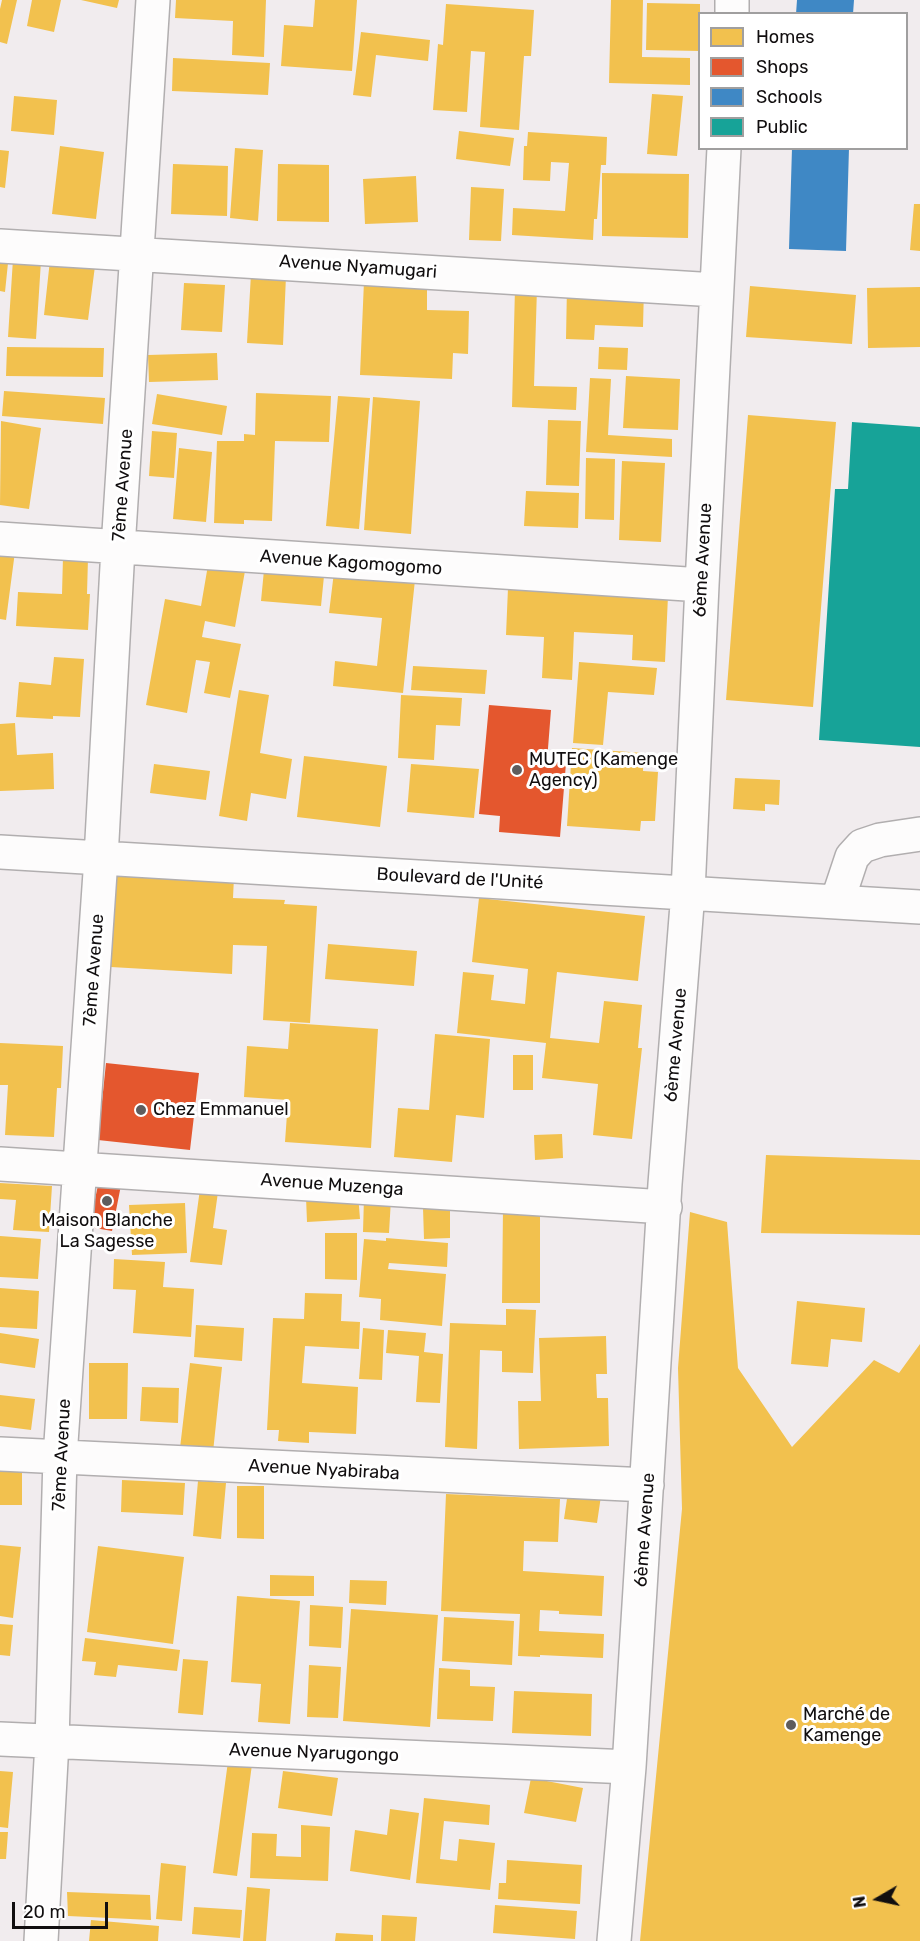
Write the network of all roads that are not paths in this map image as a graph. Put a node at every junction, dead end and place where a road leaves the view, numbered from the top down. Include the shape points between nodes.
1 (153, 0) edge
2 (724, 150) edge
3 (0, 246) edge
4 (138, 254) junction
5 (716, 290) junction
6 (0, 539) edge
7 (118, 548) junction
8 (702, 585) junction
9 (920, 834) edge
10 (0, 852) edge
11 (101, 858) junction
12 (688, 892) junction
13 (837, 902) junction
14 (920, 907) edge
15 (0, 1164) edge
16 (80, 1169) junction
17 (665, 1207) junction
18 (0, 1454) edge
19 (60, 1457) junction
20 (647, 1485) junction
21 (0, 1739) edge
22 (52, 1742) junction
23 (629, 1767) junction
24 (41, 1941) edge
25 (614, 1941) edge

1 - 4 street, 7ème Avenue
2 - 5 street, 6ème Avenue
3 - 4 street, Avenue Nyamugari
4 - 5 street, Avenue Nyamugari
4 - 7 street, 7ème Avenue
5 - 8 street, 6ème Avenue
6 - 7 street, Avenue Kagomogomo
7 - 8 street, Avenue Kagomogomo
7 - 11 street, 7ème Avenue
8 - 12 street, 6ème Avenue
9 - 13 street via 862,846 852,857
10 - 11 street, Boulevard de l'Unité
11 - 12 street, Boulevard de l'Unité
11 - 16 street, 7ème Avenue
12 - 13 street, Boulevard de l'Unité
12 - 17 street, 6ème Avenue
13 - 14 street, Boulevard de l'Unité
15 - 16 street, Avenue Muzenga
16 - 17 street, Avenue Muzenga
16 - 19 street, 7ème Avenue
17 - 20 street, 6ème Avenue
18 - 19 street, Avenue Nyabiraba
19 - 20 street, Avenue Nyabiraba
19 - 22 street, 7ème Avenue
20 - 23 street, 6ème Avenue
21 - 22 street, Avenue Nyarugongo
22 - 23 street, Avenue Nyarugongo
22 - 24 street, 7ème Avenue
23 - 25 street, 6ème Avenue

